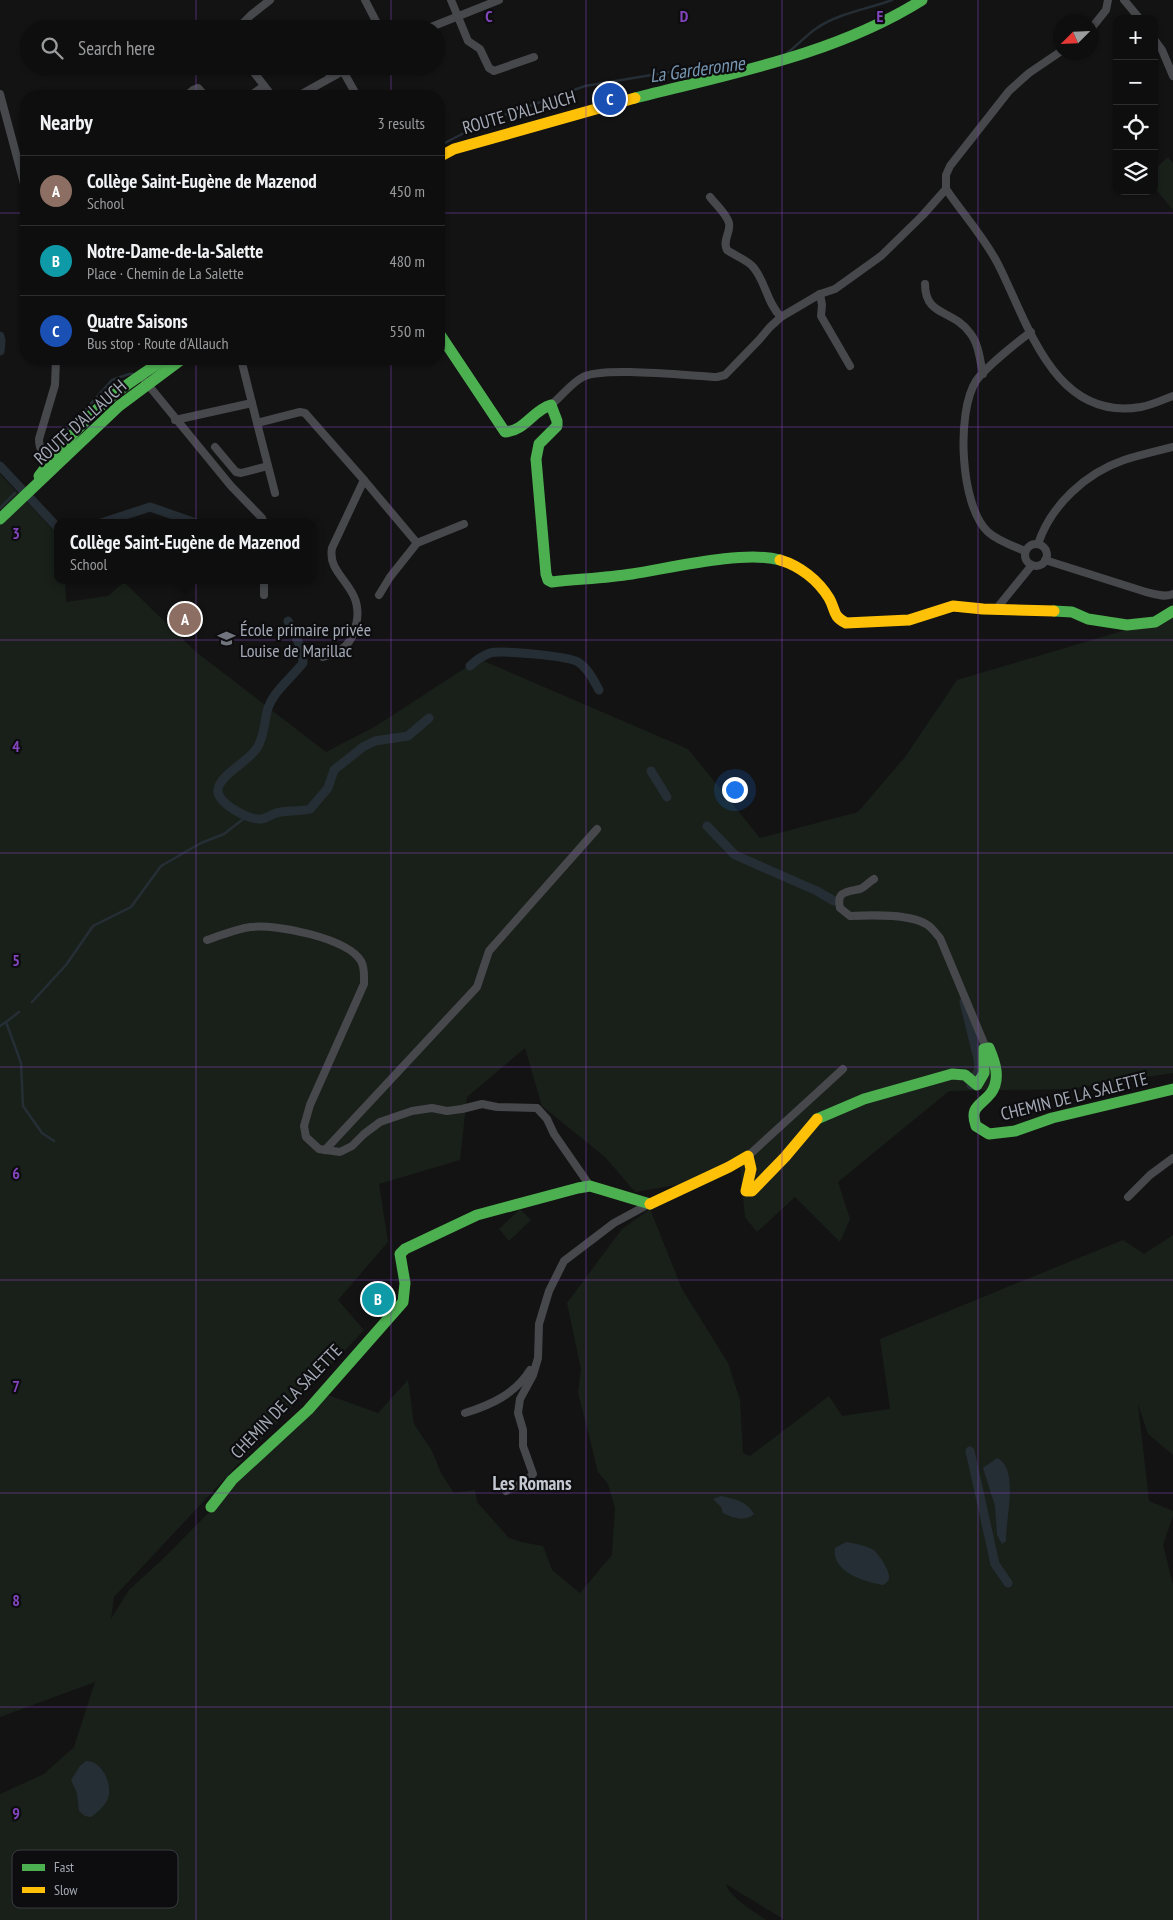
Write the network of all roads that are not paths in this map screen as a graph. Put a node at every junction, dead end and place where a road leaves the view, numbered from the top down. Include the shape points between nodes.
1 (270, 0) edge
2 (365, 0) edge
3 (450, 0) edge
4 (499, 0) edge
5 (922, 0) edge
6 (1108, 0) edge
7 (1124, 0) edge
8 (1137, 15) edge
9 (458, 17) junction
10 (246, 20) edge
11 (375, 20) edge
12 (1098, 20) edge
13 (445, 22) edge
14 (1158, 44) edge
15 (534, 56) dead end
16 (1053, 57) edge
17 (256, 75) edge
18 (335, 75) edge
19 (345, 75) edge
20 (1173, 76) edge
21 (331, 77) joint
22 (264, 86) junction
23 (258, 90) edge
24 (267, 90) edge
25 (308, 90) edge
26 (354, 90) edge
27 (0, 94) edge
28 (445, 154) edge
29 (20, 169) edge
30 (946, 189) junction
31 (710, 197) dead end
32 (925, 284) dead end
33 (820, 294) junction
34 (781, 317) junction
35 (1030, 332) junction
36 (445, 342) edge
37 (56, 365) edge
38 (159, 365) edge
39 (171, 365) edge
40 (242, 365) edge
41 (850, 366) dead end
42 (983, 374) junction
43 (144, 380) junction
44 (1173, 396) edge
45 (252, 403) junction
46 (551, 406) junction
47 (175, 420) junction
48 (257, 423) junction
49 (215, 447) dead end
50 (1173, 447) edge
51 (54, 464) junction
52 (268, 466) junction
53 (364, 480) junction
54 (275, 492) dead end
55 (0, 519) edge
56 (262, 519) edge
57 (464, 524) dead end
58 (417, 542) junction
59 (1038, 544) junction
60 (1025, 551) junction
61 (1045, 560) junction
62 (1032, 565) junction
63 (264, 584) edge
64 (264, 594) dead end
65 (380, 595) dead end
66 (1172, 597) edge
67 (998, 608) junction
68 (1173, 612) edge
69 (323, 657) dead end
70 (597, 830) dead end
71 (874, 879) dead end
72 (206, 940) dead end
73 (986, 1048) junction
74 (844, 1068) dead end
75 (1173, 1089) edge
76 (325, 1150) junction
77 (748, 1156) junction
78 (1173, 1158) edge
79 (590, 1186) junction
80 (1128, 1197) dead end
81 (649, 1204) junction
82 (538, 1358) junction
83 (465, 1413) dead end
84 (506, 1491) dead end
85 (211, 1507) dead end

1 - 10 street
2 - 11 street
3 - 9 street
4 - 9 street
5 - 28 street, ROUTE D'ALLAUCH via 867,31 828,46 610,104
6 - 12 street via 1106,10
7 - 8 street
9 - 13 street
9 - 15 street via 468,41 480,50 494,71
14 - 20 street
16 - 30 street via 1028,73 995,107 950,166
17 - 22 street
18 - 21 street
19 - 26 street
21 - 25 street
22 - 23 street
22 - 24 street
27 - 29 street
30 - 33 street via 881,256 834,289
30 - 35 street via 990,250
31 - 34 street via 729,224 725,242 727,250 758,273 773,310
32 - 42 street via 925,295 932,306 962,323 972,334
33 - 34 street
33 - 41 street via 821,316
34 - 46 street via 725,375 590,374 582,377
35 - 42 street
35 - 44 street via 1052,370 1080,397 1106,407 1124,408 1140,407
36 - 46 street via 505,432 518,429 545,406
37 - 51 street via 55,385 39,439 43,454
38 - 43 street, ROUTE D'ALLAUCH
39 - 43 street, ROUTE D'ALLAUCH
40 - 45 street
42 - 60 street via 976,381 964,421 963,449 970,500 988,532
43 - 47 street
43 - 51 street, ROUTE D'ALLAUCH via 112,396 89,418
45 - 47 street
45 - 48 street
46 - 67 street via 557,426 539,444 536,460 543,548 548,580 552,582 714,561 782,559 816,582 831,602 838,619 846,624 909,620 946,606
47 - 56 street
48 - 52 street
48 - 53 street via 306,413
49 - 52 street via 236,472
50 - 59 street via 1123,460 1082,483 1056,510
51 - 55 street, ROUTE D'ALLAUCH
52 - 54 street
53 - 58 street
53 - 69 street via 331,556 335,568 354,594 358,617 352,639 345,647 336,654
57 - 58 street
58 - 65 street
59 - 60 street
59 - 61 street via 1046,551
60 - 62 street via 1025,558
61 - 62 street
61 - 66 street
62 - 67 street
63 - 64 street
67 - 68 street via 1072,612 1088,619 1127,625 1155,622
70 - 76 street via 489,951 477,987
71 - 73 street via 862,888 842,894 838,901 840,908 850,916 877,915 914,920 930,926 940,938
72 - 76 street via 251,927 274,928 322,937 352,952 361,961 364,984 310,1105 304,1126 306,1137 319,1150
73 - 75 street, CHEMIN DE LA SALETTE via 989,1048 997,1065 997,1078 991,1093 978,1105 974,1115 976,1126 989,1134 1015,1131 1052,1118
73 - 77 street via 986,1074 977,1085 965,1075 952,1074 864,1099 818,1118 752,1191 746,1191 752,1168
74 - 77 street
76 - 79 street via 340,1152 380,1122 412,1110 432,1108 446,1111 482,1104 497,1108 537,1108 547,1118 554,1134
77 - 81 street
78 - 80 street
79 - 81 street
79 - 85 street, CHEMIN DE LA SALETTE via 477,1216 405,1248 400,1254 407,1282 402,1302 308,1410 232,1480
81 - 82 street via 614,1223 564,1261 543,1309
82 - 83 street via 512,1392
82 - 84 street via 520,1398 518,1412 523,1446 533,1474

